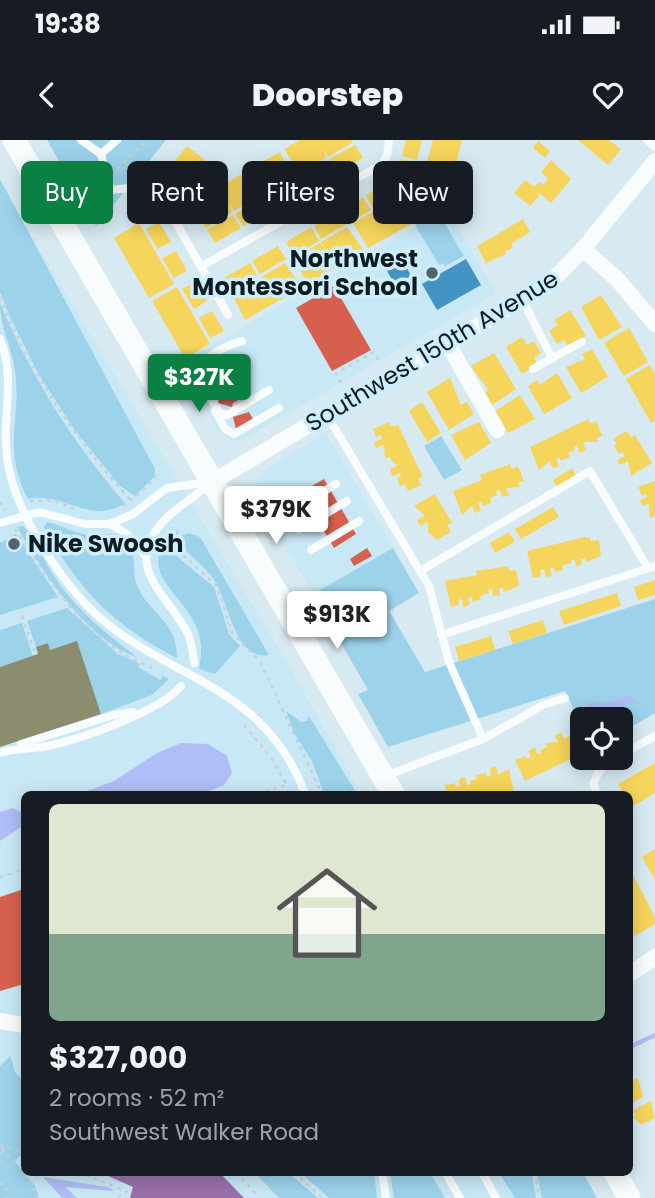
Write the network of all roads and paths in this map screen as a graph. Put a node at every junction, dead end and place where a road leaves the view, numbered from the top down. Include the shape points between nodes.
1 (14, 140) edge
2 (81, 140) edge
3 (117, 140) edge
4 (147, 140) edge
5 (389, 140) edge
6 (647, 140) edge
7 (655, 147) edge
8 (101, 154) junction
9 (26, 161) edge
10 (103, 161) edge
11 (655, 161) edge
12 (114, 172) dead end
13 (113, 190) edge
14 (64, 224) edge
15 (583, 249) junction
16 (202, 266) junction
17 (0, 298) edge
18 (523, 301) junction
19 (228, 315) dead end
20 (655, 324) edge
21 (0, 339) edge
22 (242, 341) dead end
23 (582, 342) dead end
24 (448, 344) junction
25 (236, 351) dead end
26 (552, 358) junction
27 (379, 361) dead end
28 (533, 369) dead end
29 (196, 375) junction
30 (341, 383) dead end
31 (269, 390) dead end
32 (252, 400) junction
33 (279, 408) dead end
34 (327, 415) junction
35 (498, 430) dead end
36 (158, 472) dead end
37 (212, 481) junction
38 (336, 484) dead end
39 (347, 500) dead end
40 (0, 502) edge
41 (22, 503) junction
42 (135, 505) dead end
43 (120, 508) dead end
44 (2, 510) edge
45 (84, 512) dead end
46 (6, 513) dead end
47 (288, 513) dead end
48 (27, 514) junction
49 (359, 521) dead end
50 (0, 523) edge
51 (110, 524) junction
52 (299, 530) dead end
53 (162, 536) dead end
54 (311, 550) dead end
55 (146, 556) junction
56 (652, 567) edge
57 (420, 571) junction
58 (22, 616) dead end
59 (441, 635) junction
60 (36, 655) dead end
61 (194, 663) dead end
62 (181, 686) dead end
63 (565, 698) dead end
64 (139, 712) junction
65 (243, 723) dead end
66 (655, 736) edge
67 (483, 739) junction
68 (633, 748) edge
69 (0, 752) edge
70 (599, 770) edge
71 (388, 785) edge
72 (267, 791) edge
73 (304, 791) edge
74 (321, 791) edge
75 (596, 791) edge
76 (21, 870) edge
77 (0, 877) edge
78 (655, 957) edge
79 (633, 968) edge
80 (0, 1021) edge
81 (21, 1024) edge
82 (1, 1146) edge
83 (21, 1151) edge
84 (0, 1164) edge
85 (21, 1170) edge
86 (26, 1176) edge
87 (88, 1176) edge
88 (240, 1176) edge
89 (298, 1176) edge
90 (383, 1176) edge
91 (448, 1176) edge
92 (484, 1176) edge
93 (536, 1176) edge
94 (617, 1176) edge
95 (0, 1182) edge
96 (6, 1198) edge
97 (38, 1198) edge
98 (116, 1198) edge
99 (260, 1198) edge
100 (322, 1198) edge
101 (386, 1198) edge
102 (460, 1198) edge
103 (496, 1198) edge
104 (539, 1198) edge
105 (629, 1198) edge

1 - 9 main road
2 - 8 lane
3 - 8 lane
4 - 12 path
5 - 16 lane via 381,165
6 - 7 lane
8 - 10 lane
11 - 15 street, Southwest 150th Avenue
13 - 16 lane via 128,188 159,199
14 - 37 main road
15 - 18 street, Southwest 150th Avenue via 549,284
15 - 20 street via 618,280
16 - 19 lane
17 - 42 path via 52,401 88,453
18 - 24 street, Southwest 150th Avenue
18 - 26 lane
21 - 41 lane via 10,381 7,461
22 - 29 lane via 219,351
23 - 26 lane
24 - 34 street, Southwest 150th Avenue
24 - 35 street
25 - 32 path via 227,356
26 - 28 lane
27 - 30 path via 374,352 336,374
29 - 32 lane via 220,413 233,414
29 - 33 lane via 229,433 239,433
31 - 32 lane
34 - 37 street, Southwest 150th Avenue
34 - 57 lane
36 - 43 path
37 - 51 lane via 167,488 133,514
37 - 55 lane via 157,528
37 - 71 main road
38 - 47 lane
39 - 52 lane
40 - 44 path
41 - 44 path
41 - 45 path via 48,499
41 - 48 lane
44 - 46 path
48 - 50 lane
48 - 51 lane via 50,513 85,524
48 - 73 lane via 75,592 114,630 245,708 289,759
49 - 54 lane
51 - 55 lane via 127,534
53 - 74 path via 217,586 232,633 260,661
55 - 61 lane via 148,577 189,635
56 - 57 lane via 590,471
56 - 59 lane
57 - 59 lane via 431,592
58 - 60 path
59 - 67 lane
62 - 64 lane via 169,699
63 - 67 lane
64 - 69 lane via 91,720
64 - 69 lane via 54,745
65 - 72 path via 287,785
66 - 68 lane
67 - 71 lane
70 - 75 lane via 593,784
76 - 77 path
78 - 79 street
80 - 81 street
82 - 83 path
82 - 84 path
82 - 85 path
86 - 97 path
87 - 98 path via 127,1192
88 - 99 path
89 - 100 path
90 - 101 lane
91 - 102 lane
92 - 103 lane
93 - 104 path
94 - 105 main road
95 - 96 path via 7,1189

